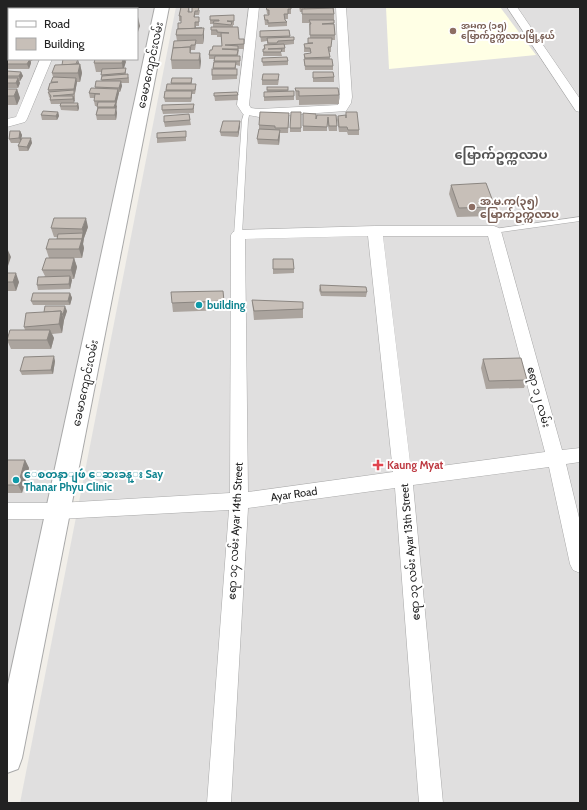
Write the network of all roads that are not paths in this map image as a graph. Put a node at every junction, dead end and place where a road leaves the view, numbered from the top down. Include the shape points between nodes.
1 (162, 7) edge
2 (254, 7) edge
3 (341, 7) edge
4 (512, 7) edge
5 (46, 60) edge
6 (580, 108) edge
7 (248, 111) junction
8 (7, 123) edge
9 (580, 219) edge
10 (376, 231) junction
11 (494, 231) junction
12 (238, 235) junction
13 (580, 455) edge
14 (556, 459) junction
15 (403, 479) junction
16 (239, 501) junction
17 (7, 511) edge
18 (59, 511) junction
19 (580, 564) edge
20 (7, 758) edge
21 (218, 803) edge
22 (431, 803) edge

1 - 18 street, ခေမာကျောင်းလမ်း
2 - 7 street via 243,105
3 - 7 street via 346,97 342,108 259,113
4 - 6 street
5 - 8 street via 22,119
7 - 12 lane via 245,120
9 - 11 lane
10 - 11 street
10 - 12 street
10 - 15 street, ဧရာ ၁၃ လမ်း Ayar 13th Street
11 - 14 street, ဧရာ ၁၂ လမ်း
12 - 16 street, ဧရာ ၁၄ လမ်း Ayar 14th Street
13 - 14 street, Ayar Road
14 - 15 street, Ayar Road
14 - 19 street, ဧရာ ၁၂ လမ်း
15 - 16 street, Ayar Road
15 - 22 street, ဧရာ ၁၃ လမ်း Ayar 13th Street
16 - 18 street, Ayar Road
16 - 21 street, ဧရာ ၁၄ လမ်း Ayar 14th Street
17 - 18 street, Ayar Road
18 - 20 street, ခေမာကျောင်းလမ်း

